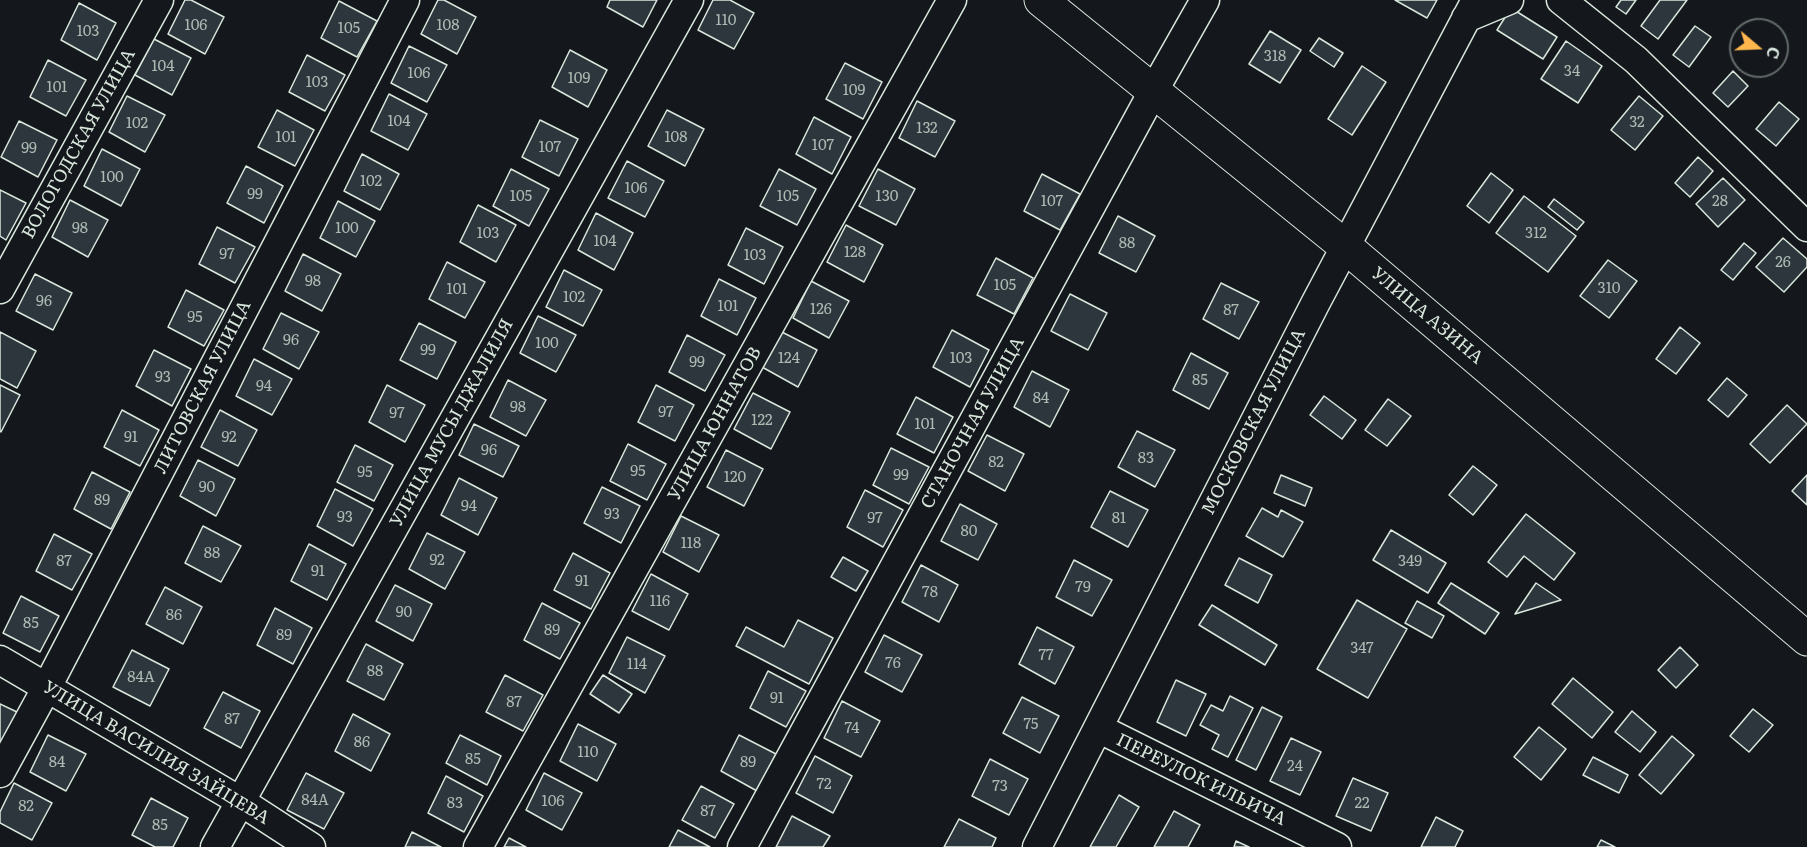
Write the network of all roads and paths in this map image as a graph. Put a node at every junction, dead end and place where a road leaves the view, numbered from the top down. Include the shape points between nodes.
1 (159, 0) edge
2 (405, 0) edge
3 (689, 0) edge
4 (952, 0) edge
5 (1041, 0) edge
6 (1205, 0) edge
7 (1509, 0) edge
8 (1561, 0) edge
9 (1471, 9) edge
10 (1154, 90) junction
11 (1807, 227) edge
12 (1346, 247) junction
13 (0, 289) edge
14 (1807, 639) edge
15 (0, 660) edge
16 (47, 687) junction
17 (1098, 728) junction
18 (0, 773) edge
19 (240, 801) junction
20 (215, 847) edge
21 (311, 847) edge
22 (478, 847) edge
23 (742, 847) edge
24 (1037, 847) edge
25 (1336, 847) edge

1 - 13 street, ВОЛОГОДСКАЯ УЛИЦА
2 - 16 street, ЛИТОВСКАЯ УЛИЦА
3 - 19 street, УЛИЦА МУСЫ ДЖАЛИЛЯ
4 - 22 street, УЛИЦА ЮННАТОВ
5 - 10 main road, УЛИЦА АЗИНА
6 - 10 street, СТАНОЧНАЯ УЛИЦА
7 - 9 street
8 - 11 street via 1636,60
9 - 12 street, МОСКОВСКАЯ УЛИЦА
10 - 12 main road, УЛИЦА АЗИНА
10 - 23 street, СТАНОЧНАЯ УЛИЦА
12 - 14 main road, УЛИЦА АЗИНА
12 - 17 street, МОСКОВСКАЯ УЛИЦА
15 - 16 street, УЛИЦА ВАСИЛИЯ ЗАЙЦЕВА
16 - 18 street, ЛИТОВСКАЯ УЛИЦА
16 - 19 street, УЛИЦА ВАСИЛИЯ ЗАЙЦЕВА
17 - 24 street, МОСКОВСКАЯ УЛИЦА
17 - 25 street, ПЕРЕУЛОК ИЛЬИЧА
19 - 20 street, УЛИЦА МУСЫ ДЖАЛИЛЯ
19 - 21 street, УЛИЦА ВАСИЛИЯ ЗАЙЦЕВА

